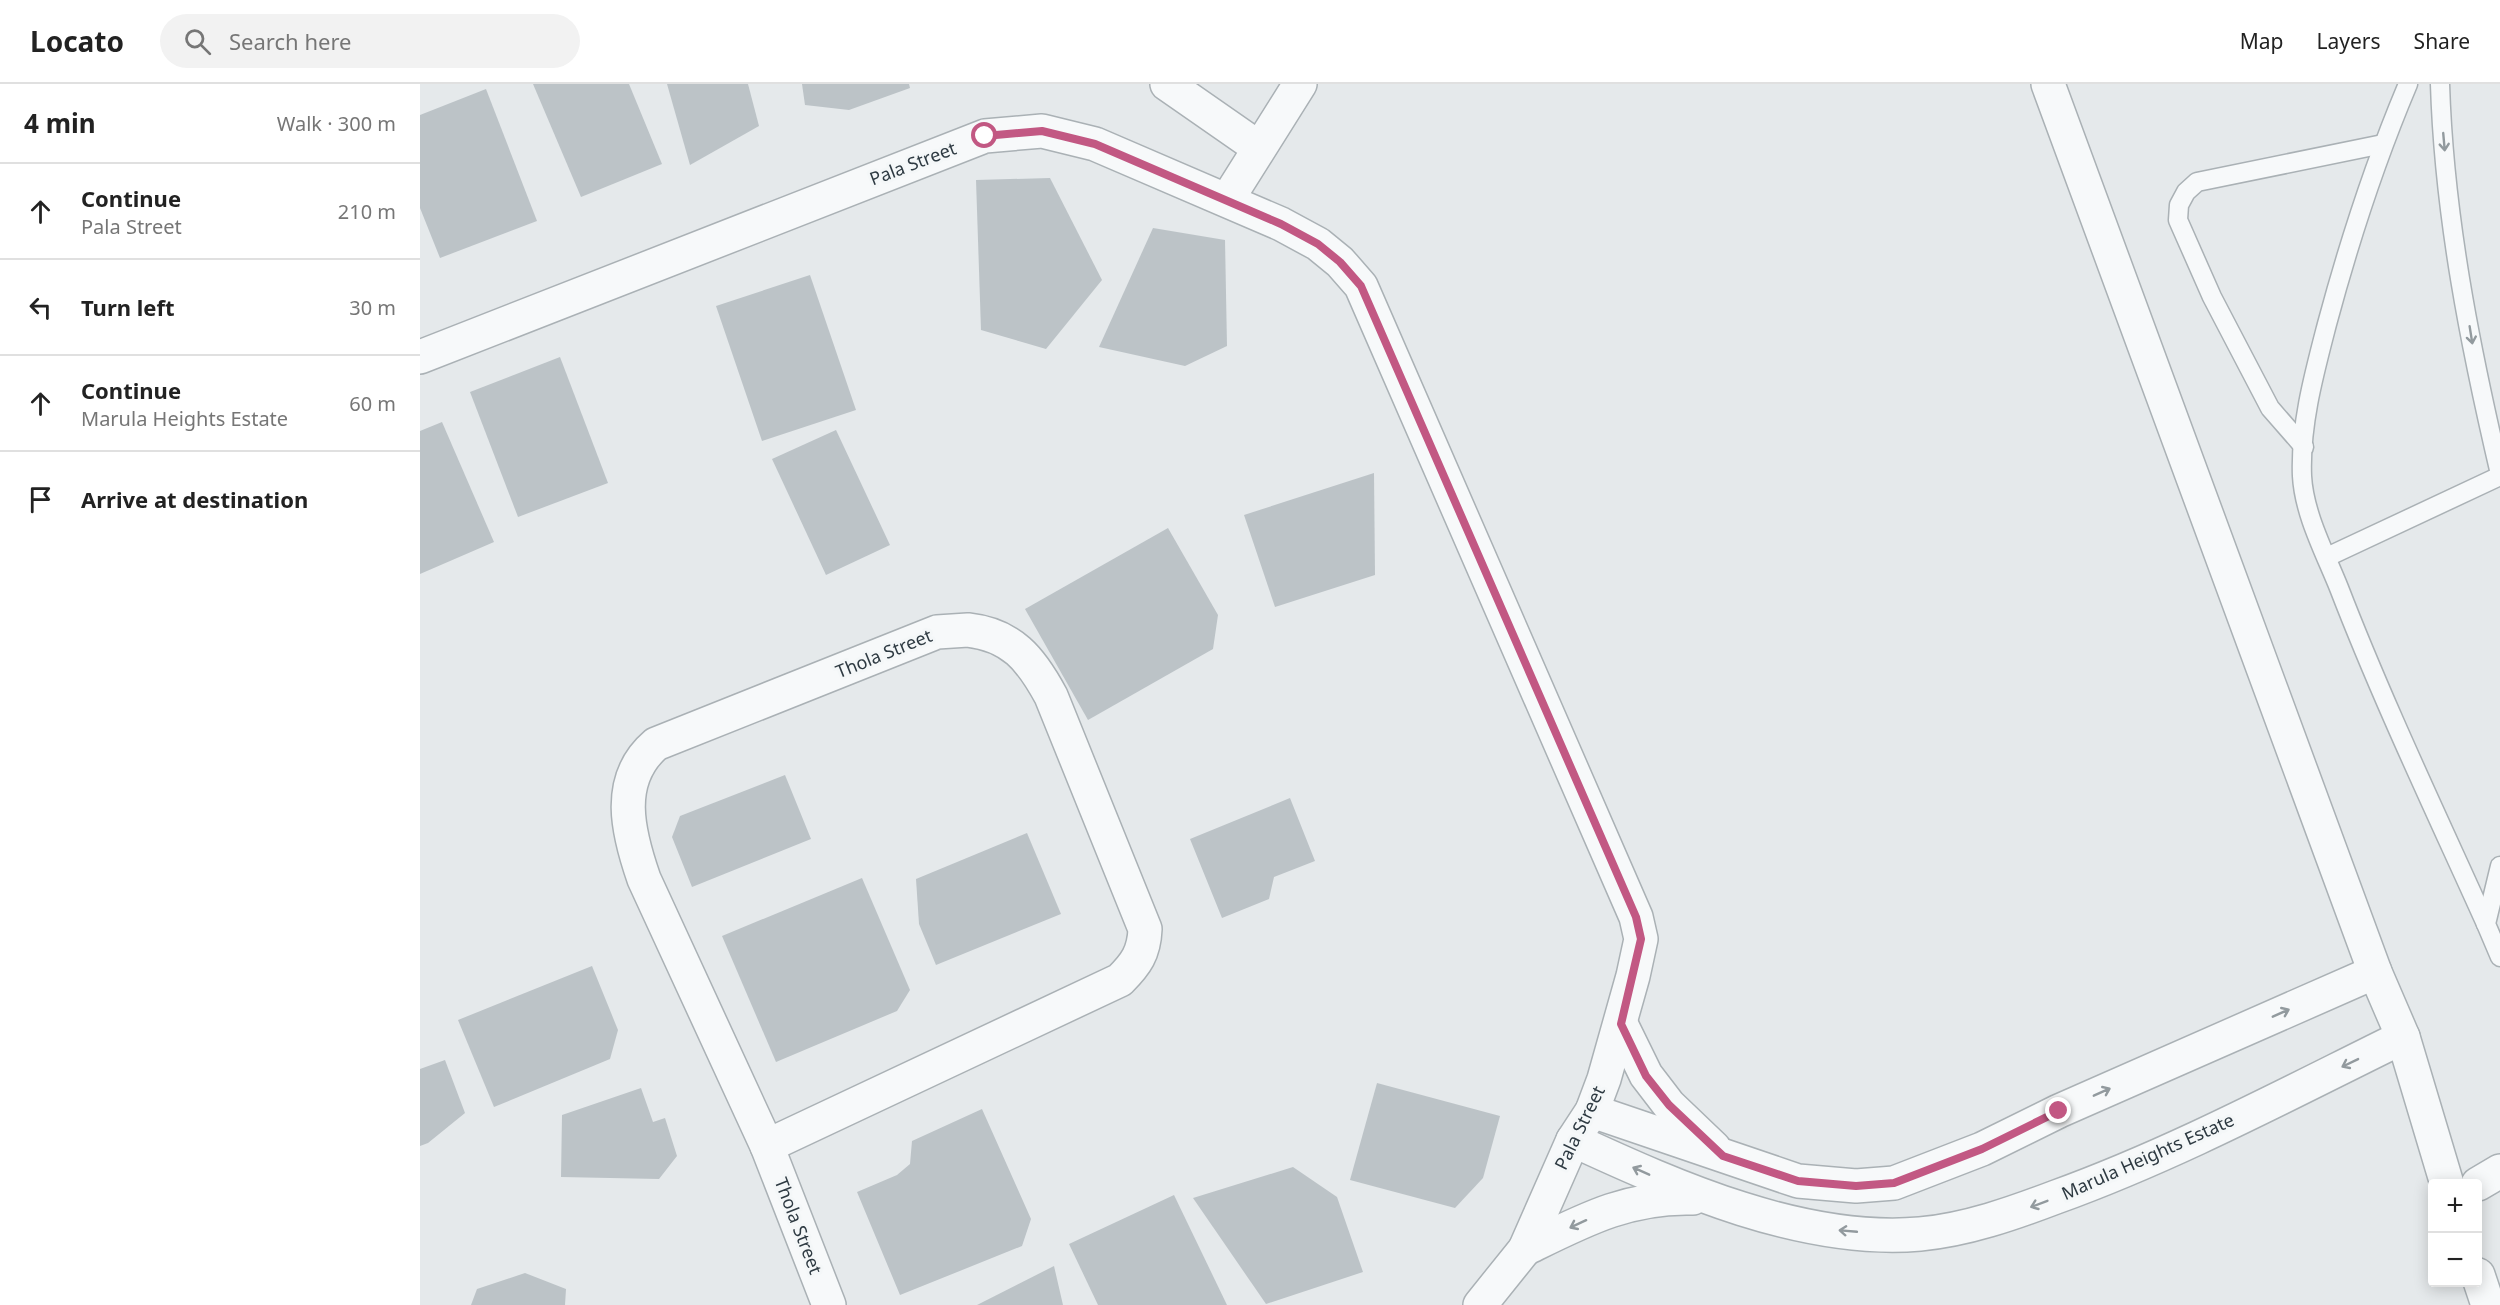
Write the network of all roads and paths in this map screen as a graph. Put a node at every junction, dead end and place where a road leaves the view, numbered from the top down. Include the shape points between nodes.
1 (1167, 84) edge
2 (1300, 84) edge
3 (2048, 84) edge
4 (2408, 84) edge
5 (2440, 84) edge
6 (2383, 144) junction
7 (1259, 148) junction
8 (1227, 200) junction
9 (420, 357) edge
10 (2304, 447) junction
11 (2500, 475) edge
12 (2327, 557) junction
13 (2500, 866) edge
14 (2486, 924) junction
15 (2500, 957) edge
16 (2375, 972) junction
17 (1621, 1024) junction
18 (2403, 1038) junction
19 (1592, 1111) junction
20 (1573, 1140) junction
21 (767, 1146) junction
22 (1723, 1156) junction
23 (2500, 1171) edge
24 (2445, 1179) edge
25 (2482, 1182) edge
26 (1716, 1199) junction
27 (1525, 1249) junction
28 (2482, 1287) edge
29 (829, 1305) edge
30 (1480, 1305) edge
31 (2488, 1305) edge

1 - 7 street
2 - 7 street
3 - 16 street
4 - 6 lane
5 -> 11 lane via 2450,211 2479,384
6 - 10 lane via 2314,373
6 - 10 lane via 2198,182 2179,205 2178,219 2212,297 2270,408
7 - 8 street
8 - 9 street, Pala Street via 1095,144 1042,131 985,136
8 - 17 street, Pala Street via 1318,244 1361,286 1636,917 1641,939
10 - 12 lane via 2302,478
11 - 12 lane
12 - 14 lane via 2356,633
13 - 14 lane
14 - 15 lane
16 - 18 street
22 -> 16 street via 1798,1181 1856,1186 1894,1183 1982,1149 2059,1111
17 - 19 street, Pala Street
17 - 22 street via 1646,1076 1669,1105
18 - 24 street
18 -> 26 street, Marula Heights Estate via 2110,1178 2024,1210 1953,1227 1921,1234 1833,1229 1772,1218
19 - 20 street, Pala Street
19 - 22 street
26 -> 20 street, Marula Heights Estate via 1653,1177
20 - 27 street, Pala Street
21 - 21 street, Thola Street via 644,879 629,837 632,776 642,757 656,744 938,632 989,633 1015,647 1035,666 1050,696 1145,929 1138,963 1120,980
21 - 29 street, Thola Street
23 - 25 street
26 -> 27 street via 1667,1197 1612,1208
27 - 30 street, Pala Street
28 - 31 street

